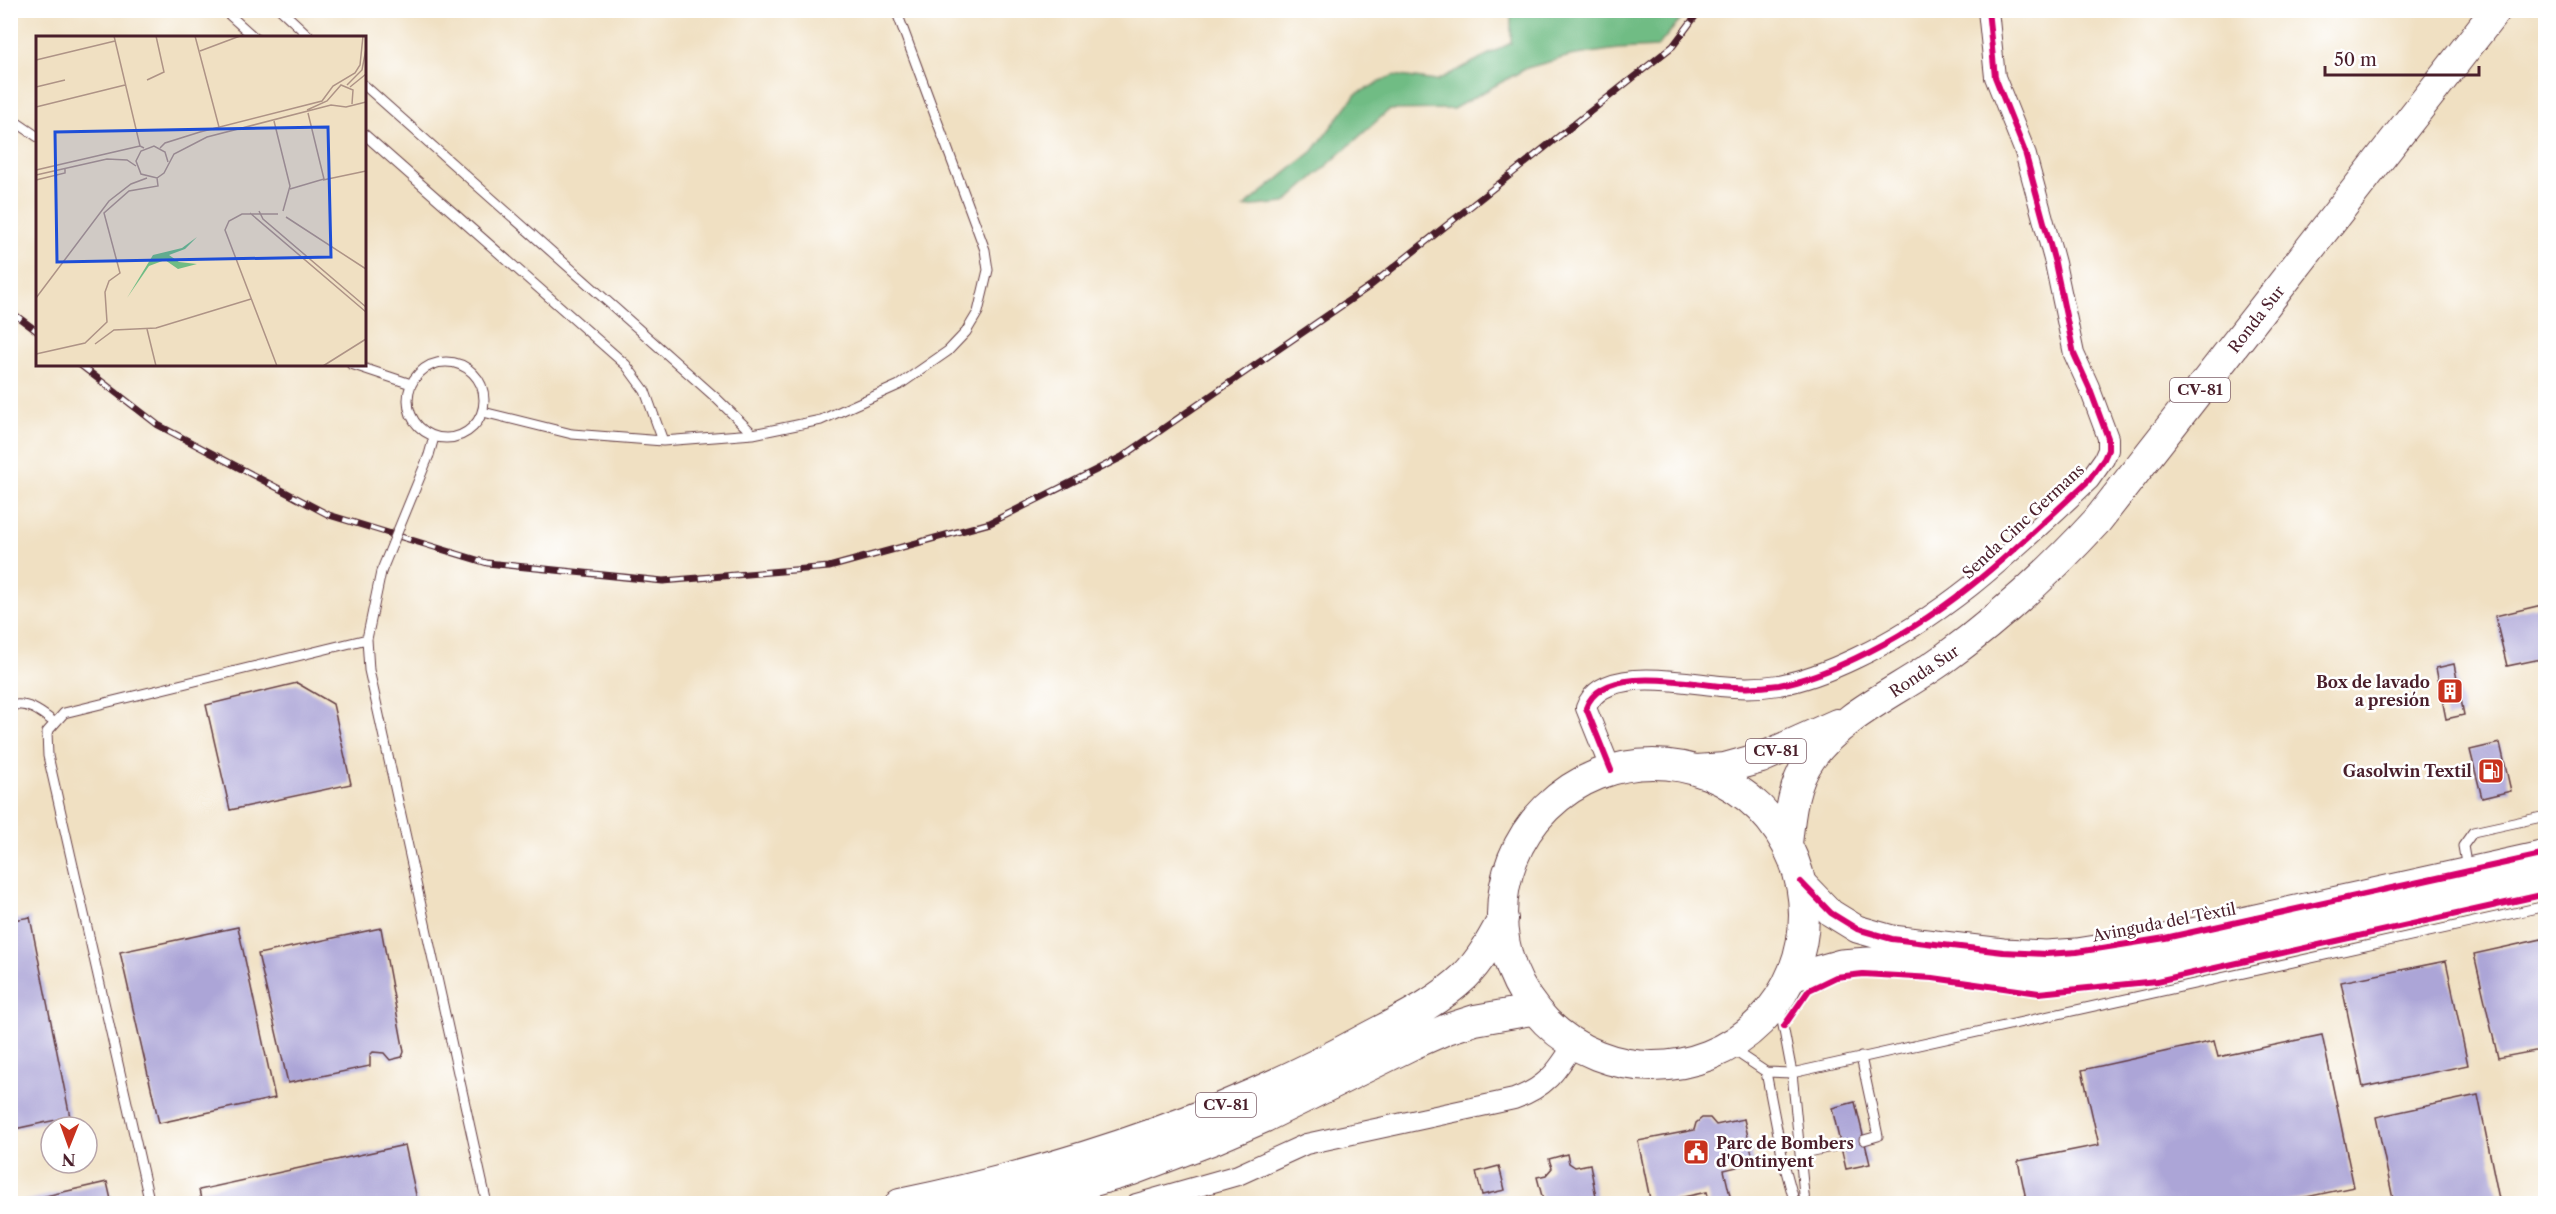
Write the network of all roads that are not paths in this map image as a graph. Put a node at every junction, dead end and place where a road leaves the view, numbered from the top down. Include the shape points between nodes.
1 (224, 10) edge
2 (281, 10) edge
3 (896, 10) edge
4 (1988, 10) edge
5 (2496, 10) edge
6 (253, 36) edge
7 (309, 36) edge
8 (366, 87) edge
9 (10, 118) edge
10 (36, 136) edge
11 (366, 136) edge
12 (357, 366) edge
13 (411, 384) junction
14 (483, 412) junction
15 (753, 434) junction
16 (434, 437) junction
17 (663, 441) junction
18 (367, 639) junction
19 (10, 706) edge
20 (1854, 717) junction
21 (56, 723) junction
22 (1611, 770) junction
23 (1695, 770) junction
24 (2546, 816) edge
25 (1787, 844) junction
26 (2546, 854) edge
27 (2467, 871) junction
28 (2546, 881) edge
29 (1801, 882) junction
30 (2546, 906) edge
31 (1503, 920) junction
32 (1785, 988) junction
33 (1531, 1010) junction
34 (1574, 1044) junction
35 (1727, 1046) junction
36 (1861, 1057) junction
37 (1766, 1072) junction
38 (1792, 1072) junction
39 (1864, 1140) dead end
40 (1841, 1145) dead end
41 (1800, 1154) junction
42 (150, 1203) edge
43 (487, 1203) edge
44 (900, 1203) edge
45 (1012, 1203) edge
46 (1136, 1203) edge
47 (1795, 1203) edge
48 (1805, 1203) edge

1 - 6 lane
2 - 7 lane
3 - 15 lane via 985,250 988,270 978,312 948,351 899,385 821,420
4 - 22 street, Senda Cinc Germans via 1995,77 2025,152 2074,354 2106,431 2108,450 2104,459 2089,480 1965,593 1877,648 1820,674 1779,685 1736,687 1643,679 1607,688 1587,708
5 - 20 main road, Ronda Sur / CV-81 via 2097,521 2059,563 2015,604 1940,662
8 - 15 lane
9 - 10 lane
11 - 17 lane via 626,365 645,391
12 - 13 lane
13 - 14 lane via 423,369 454,362 466,367 482,386
13 - 16 lane via 407,396 413,421
14 - 16 lane via 469,431 458,437
14 - 17 lane via 572,434
15 - 17 lane
16 - 18 lane, bridge via 381,572
18 - 21 lane via 64,713
18 - 43 lane via 369,670
19 - 21 lane via 35,708
20 - 23 main road, Ronda Sur / CV-81 via 1761,758 1725,768
20 - 25 main road, Ronda Sur / CV-81 via 1812,756 1800,776
21 - 42 lane via 47,732 48,756
22 - 23 main road, CV-81 via 1653,764
22 - 31 main road, CV-81 via 1575,786 1544,811 1521,843 1507,880
23 - 25 main road, CV-81 via 1732,786 1764,811
24 - 27 lane via 2473,832 2463,846
25 - 29 main road, CV-81
26 - 27 street, Avinguda del Tèxtil
27 - 29 street, Avinguda del Tèxtil via 2165,938 2046,954 1892,939 1857,929 1831,913
28 - 32 street via 2137,969 2033,978 1900,961 1841,963
29 - 32 main road, CV-81 via 1804,930
30 - 36 lane
31 - 33 main road, CV-81 via 1511,972
31 - 44 main road, CV-81 via 1486,950 1452,987 1341,1052 1238,1100 1137,1139 1072,1160
32 - 35 main road, CV-81 via 1755,1026
32 - 38 lane
33 - 34 main road, CV-81
33 - 45 main road, CV-81 via 1447,1029 1266,1117 1214,1138 1132,1170
34 - 35 main road, CV-81 via 1592,1054 1650,1065 1690,1061
34 - 46 street via 1548,1081 1514,1099 1306,1144 1238,1175
35 - 37 lane
36 - 38 lane
36 - 39 lane via 1878,1136
37 - 38 lane
37 - 47 lane
38 - 41 lane
40 - 41 lane
41 - 48 lane

